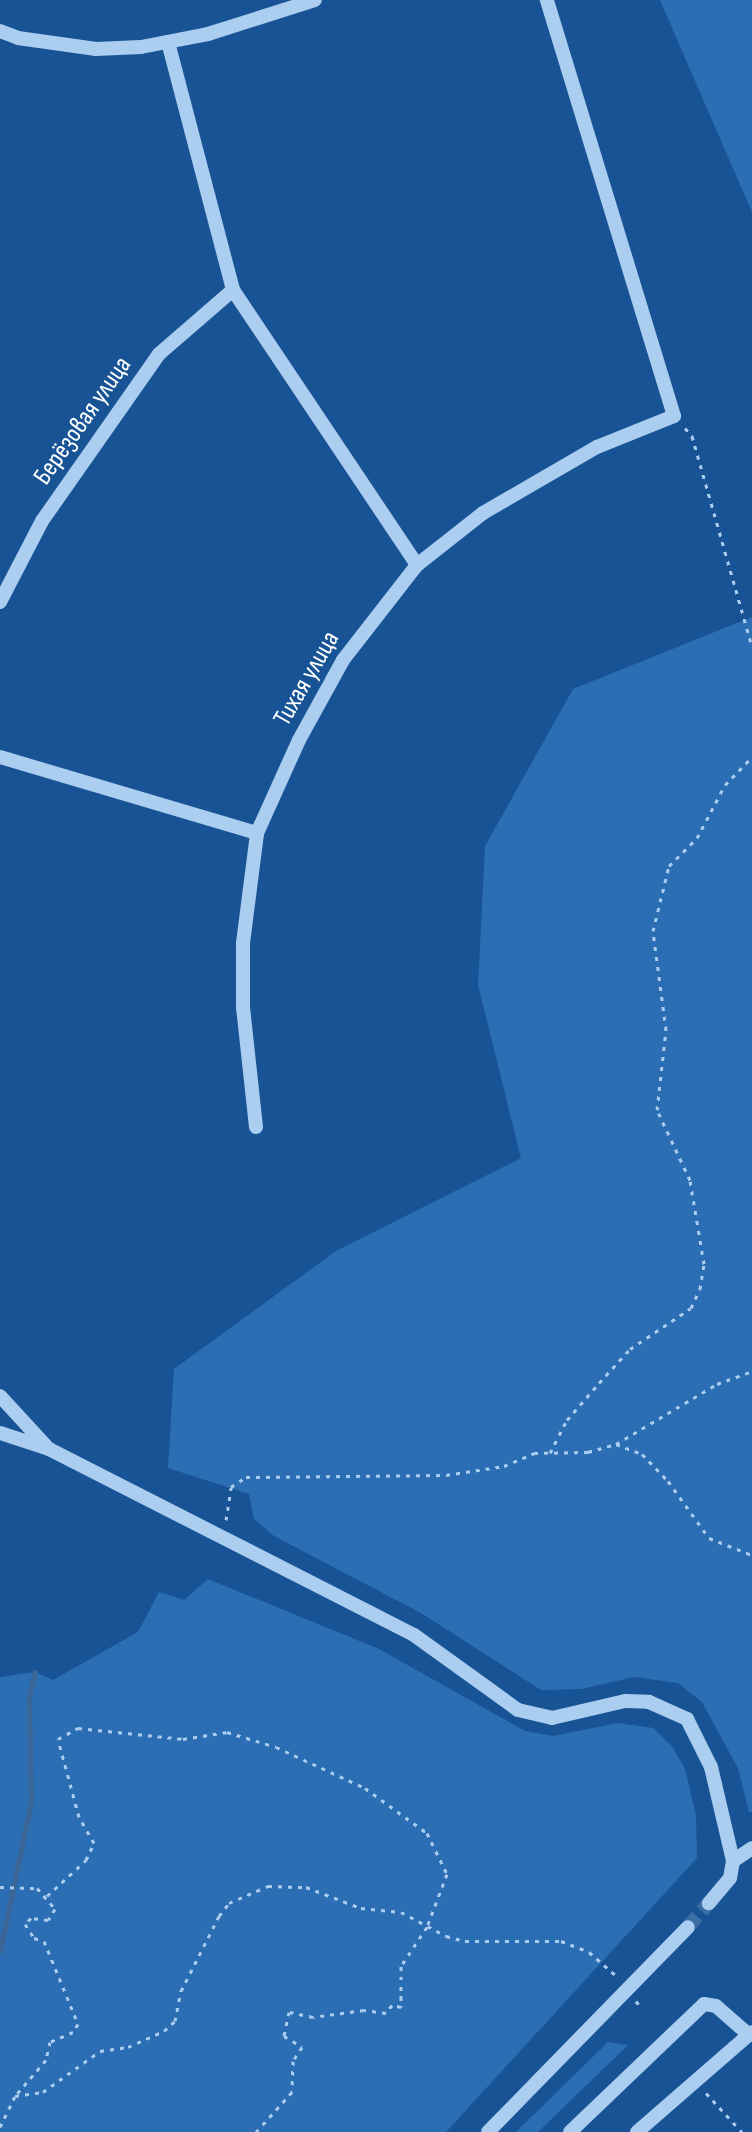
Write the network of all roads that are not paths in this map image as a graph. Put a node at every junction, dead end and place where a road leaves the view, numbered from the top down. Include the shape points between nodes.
1 (315, 0) edge
2 (547, 0) edge
3 (0, 31) edge
4 (168, 42) junction
5 (233, 290) junction
6 (417, 565) junction
7 (0, 602) edge
8 (0, 757) edge
9 (257, 833) junction
10 (256, 1127) dead end
11 (0, 1396) edge
12 (0, 1433) edge
13 (49, 1449) junction
14 (752, 1848) edge
15 (733, 1861) junction
16 (709, 1903) tunnel mouth
17 (688, 1927) tunnel mouth
18 (750, 2034) edge
19 (488, 2132) edge
20 (570, 2132) edge
21 (637, 2132) edge

1 - 4 street
2 - 6 street, Тихая улица via 674,416 539,478 483,513
3 - 4 street via 96,49
4 - 5 street
5 - 6 street
5 - 7 street, Берёзовая улица via 159,354 42,521
6 - 9 street, Тихая улица via 343,660
8 - 9 street
9 - 10 street, Тихая улица via 243,943 243,1008
11 - 13 street
12 - 13 street
13 - 15 street via 414,1635 518,1710 552,1718 625,1701 649,1702 687,1719 711,1767
14 - 15 street
15 - 16 street via 730,1878
17 - 19 street
18 - 20 street via 716,2006 704,2004
18 - 21 street

